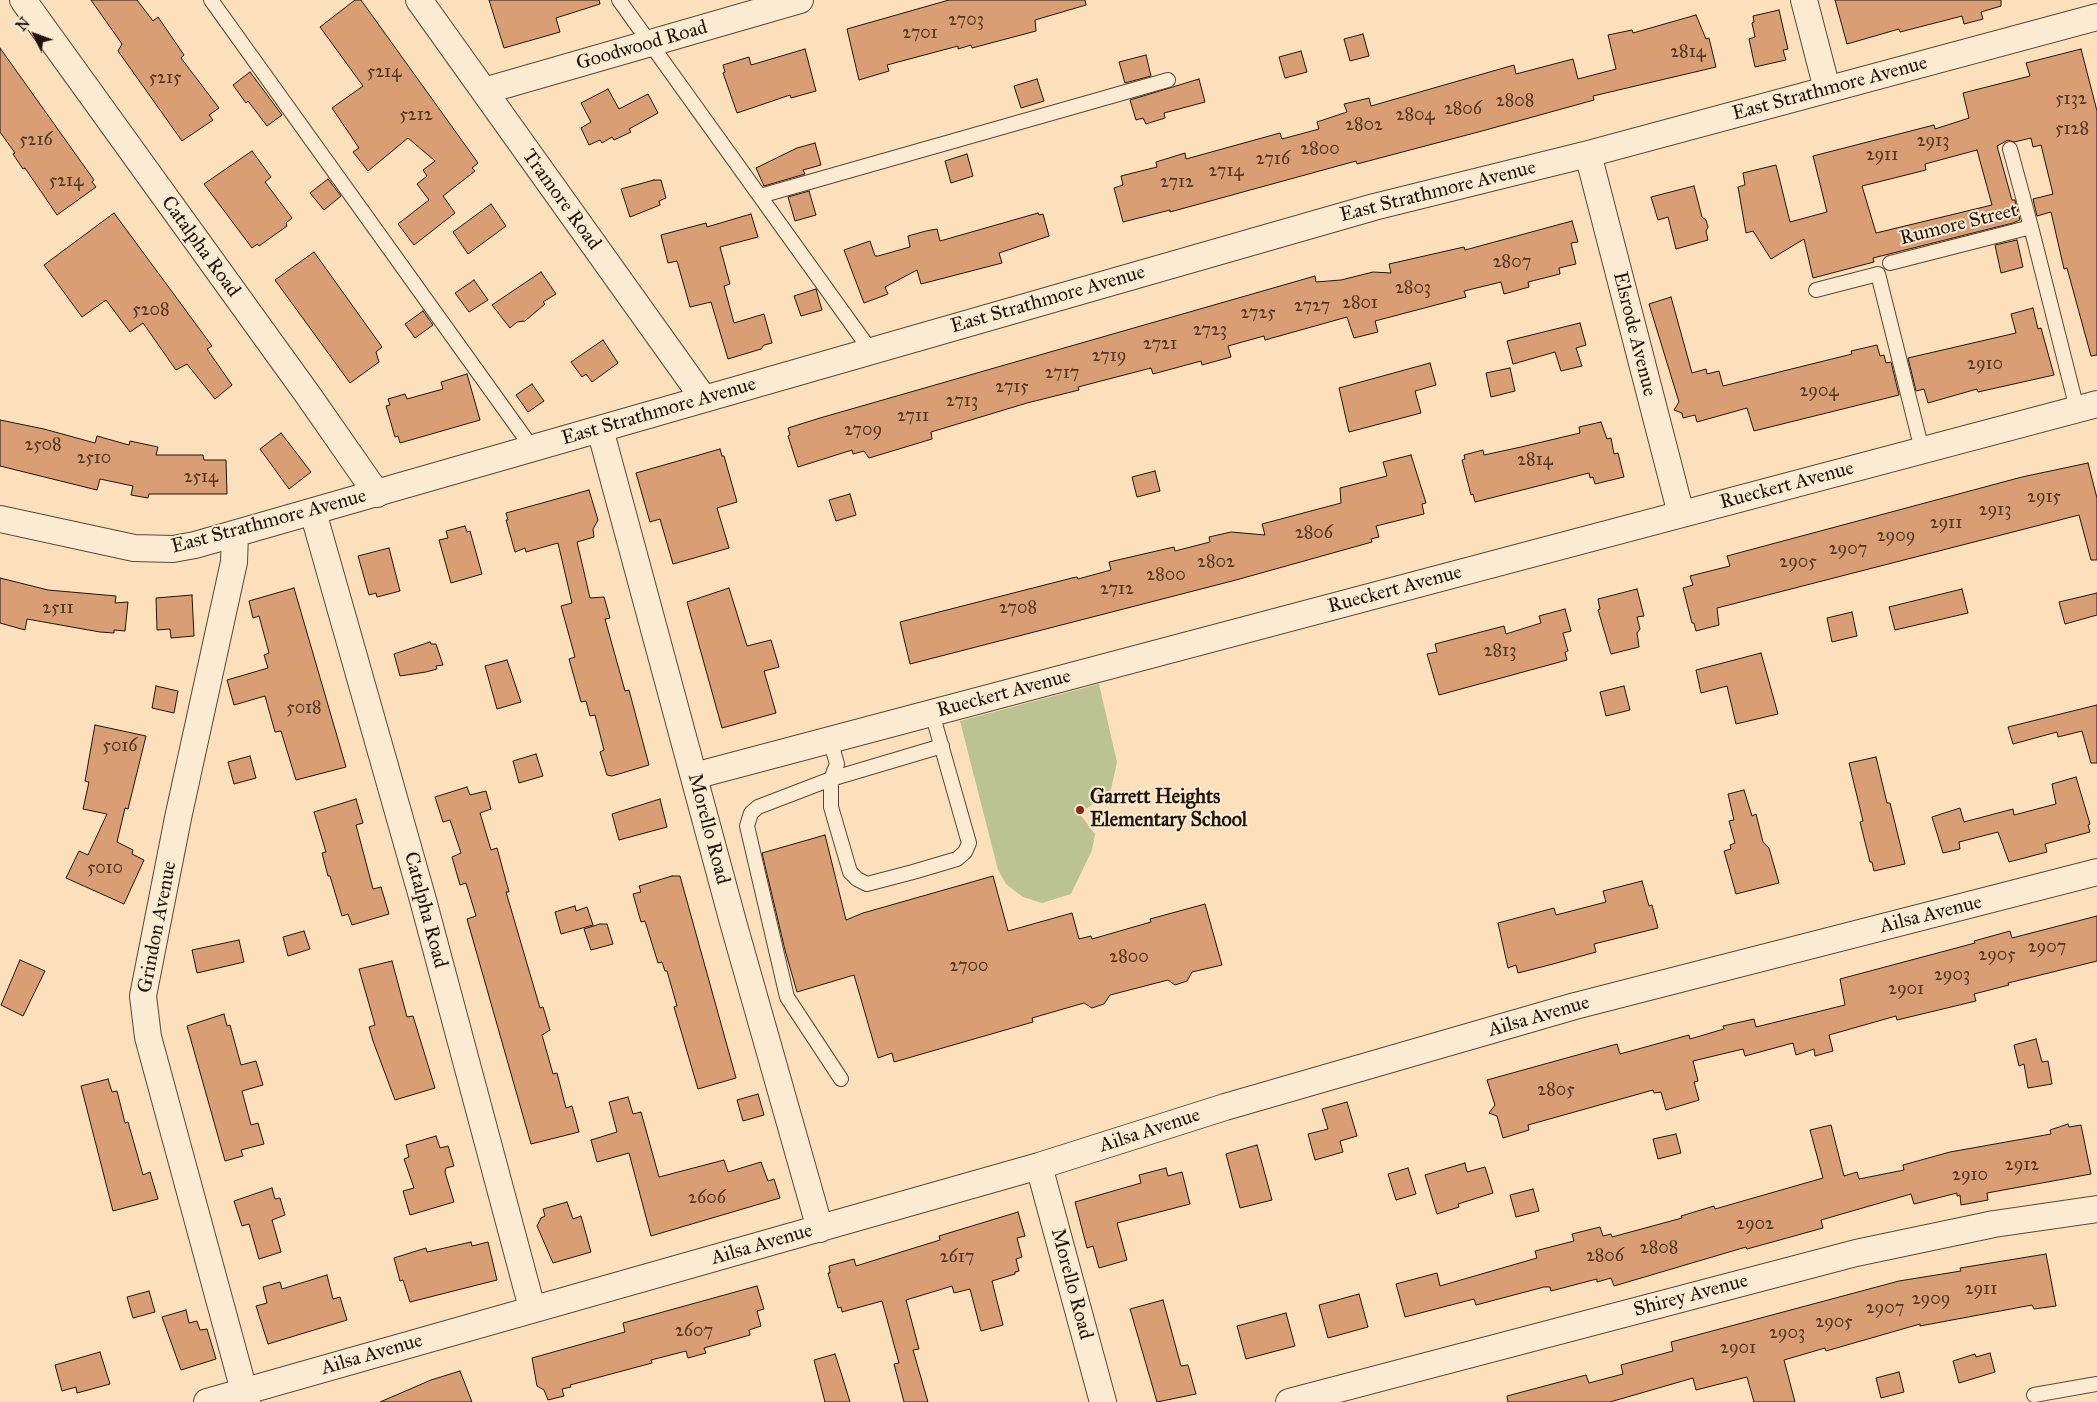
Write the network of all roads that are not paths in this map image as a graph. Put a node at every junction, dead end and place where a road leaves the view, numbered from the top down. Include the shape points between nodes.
1 (23, 0) edge
2 (211, 0) edge
3 (419, 0) edge
4 (619, 0) edge
5 (800, 0) edge
6 (1804, 0) edge
7 (2097, 17) edge
8 (650, 44) junction
9 (1168, 80) dead end
10 (1827, 89) junction
11 (484, 91) junction
12 (2010, 149) dead end
13 (1588, 154) junction
14 (760, 196) junction
15 (2031, 227) junction
16 (1890, 262) dead end
17 (1816, 290) dead end
18 (871, 351) junction
19 (704, 399) junction
20 (2087, 407) edge
21 (600, 429) junction
22 (533, 449) junction
23 (1922, 450) junction
24 (377, 494) junction
25 (313, 512) junction
26 (1681, 514) junction
27 (0, 519) edge
28 (235, 534) junction
29 (932, 713) junction
30 (830, 740) junction
31 (942, 746) junction
32 (694, 776) junction
33 (832, 779) junction
34 (2097, 872) edge
35 (841, 1079) dead end
36 (1038, 1166) junction
37 (2097, 1209) edge
38 (820, 1229) junction
39 (532, 1308) junction
40 (2097, 1384) edge
41 (2034, 1395) dead end
42 (245, 1397) edge
43 (207, 1402) edge
44 (1103, 1402) edge
45 (1289, 1402) edge

1 - 24 street, Catalpha Road
2 - 22 lane
3 - 11 street, Tramore Road
4 - 8 lane
5 - 8 street, Goodwood Road
6 - 10 street
7 - 10 street, East Strathmore Avenue
8 - 11 street, Goodwood Road
8 - 14 lane
9 - 14 lane
10 - 13 street, East Strathmore Avenue
11 - 19 street, Tramore Road
12 - 15 lane
13 - 18 street, East Strathmore Avenue via 1374,207
13 - 26 street, Elsrode Avenue
14 - 18 lane
15 - 16 lane, Rumore Street
15 - 20 lane, Rumore Street
17 - 23 lane via 1878,274
18 - 19 street, East Strathmore Avenue
19 - 21 street, East Strathmore Avenue
20 - 23 street, Rueckert Avenue
21 - 22 street, East Strathmore Avenue
21 - 32 street, Morello Road
22 - 24 street, East Strathmore Avenue
23 - 26 street, Rueckert Avenue
24 - 25 street, East Strathmore Avenue
25 - 28 street, East Strathmore Avenue
25 - 39 street, Catalpha Road via 420,891
26 - 29 street, Rueckert Avenue
27 - 28 street, East Strathmore Avenue via 153,550 173,549
28 - 42 street, Grindon Avenue via 234,562 143,996 148,1037
29 - 30 street, Rueckert Avenue
29 - 31 lane
30 - 32 street, Rueckert Avenue
30 - 33 lane via 837,764
31 - 33 lane
31 - 33 lane via 969,843 957,859 867,884 857,880 850,872 831,807
32 - 38 street, Morello Road
33 - 35 lane via 758,807 751,814 747,826 787,997
34 - 36 street, Ailsa Avenue via 1574,1006 1225,1107
36 - 38 street, Ailsa Avenue
36 - 44 street, Morello Road
37 - 45 street, Shirey Avenue via 1994,1224 1856,1253
38 - 39 street, Ailsa Avenue
39 - 42 street, Ailsa Avenue
40 - 41 lane
42 - 43 street, Ailsa Avenue

